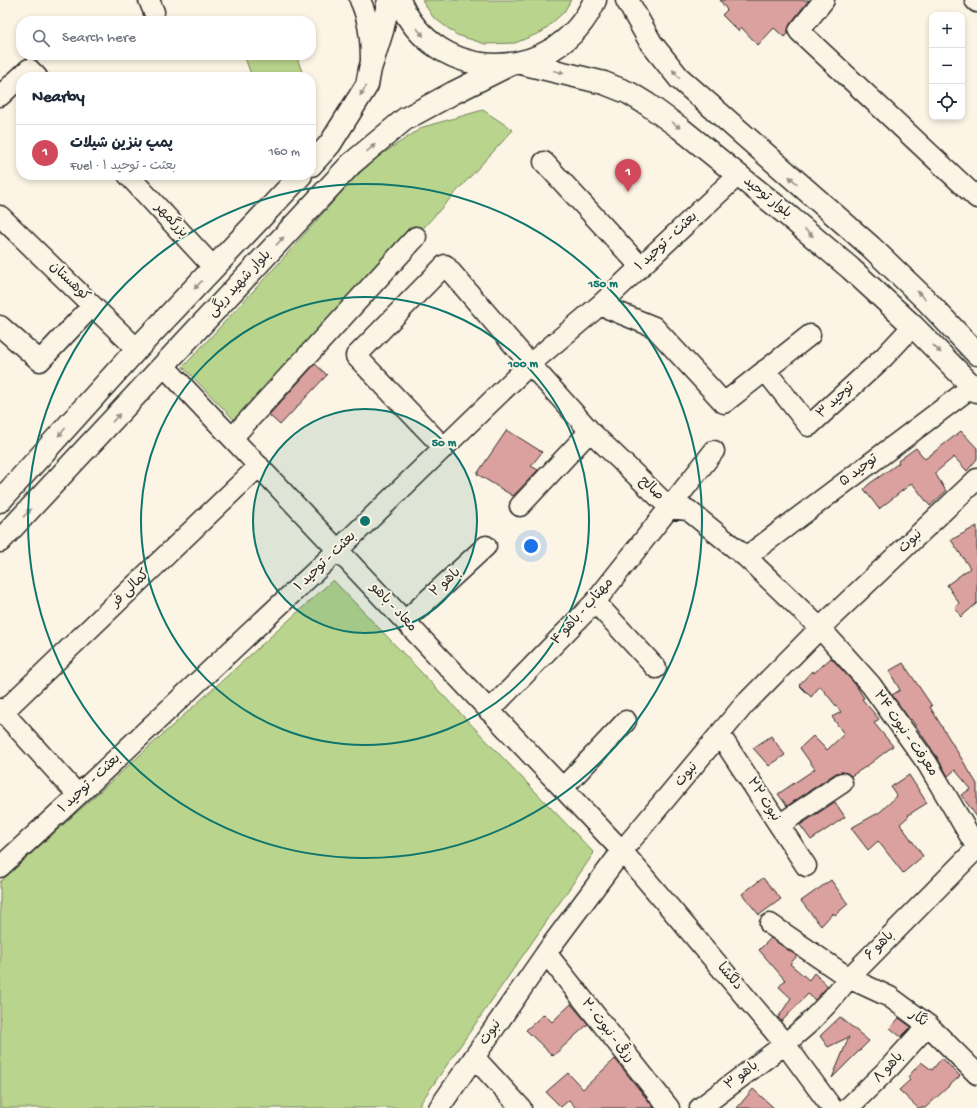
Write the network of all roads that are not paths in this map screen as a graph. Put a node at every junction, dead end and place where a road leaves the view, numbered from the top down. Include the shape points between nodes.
1 (360, 0) edge
2 (389, 0) edge
3 (399, 0) edge
4 (595, 0) edge
5 (628, 0) edge
6 (824, 0) edge
7 (515, 64) junction
8 (370, 69) junction
9 (16, 85) edge
10 (0, 96) edge
11 (316, 159) edge
12 (544, 162) dead end
13 (738, 175) junction
14 (133, 180) edge
15 (296, 180) edge
16 (977, 198) edge
17 (0, 216) edge
18 (416, 237) dead end
19 (640, 266) junction
20 (214, 268) junction
21 (600, 305) junction
22 (92, 306) junction
23 (0, 326) edge
24 (913, 326) junction
25 (810, 335) dead end
26 (137, 349) junction
27 (977, 354) edge
28 (530, 364) junction
29 (164, 366) junction
30 (765, 370) junction
31 (975, 388) edge
32 (590, 431) junction
33 (232, 438) junction
34 (444, 448) junction
35 (714, 451) dead end
36 (259, 466) junction
37 (977, 479) edge
38 (0, 500) edge
39 (520, 506) dead end
40 (670, 508) junction
41 (0, 541) edge
42 (486, 546) dead end
43 (338, 550) junction
44 (746, 557) junction
45 (595, 602) junction
46 (405, 620) junction
47 (820, 628) junction
48 (656, 668) dead end
49 (2, 710) edge
50 (489, 710) junction
51 (626, 720) dead end
52 (720, 735) junction
53 (842, 783) dead end
54 (563, 788) junction
55 (78, 796) junction
56 (779, 825) junction
57 (977, 848) edge
58 (622, 851) junction
59 (0, 866) edge
60 (806, 866) dead end
61 (770, 924) dead end
62 (546, 953) junction
63 (849, 978) junction
64 (928, 1026) junction
65 (785, 1044) junction
66 (474, 1057) junction
67 (974, 1064) edge
68 (439, 1108) edge
69 (521, 1108) edge
70 (668, 1108) edge
71 (700, 1108) edge
72 (832, 1108) edge
73 (848, 1108) edge

1 - 8 street via 368,23
2 - 8 main road
3 -> 7 main road via 404,13 424,37 449,54 478,64
4 - 7 main road, بلوار شهید ریگی via 583,22 562,43 542,55
27 -> 5 main road via 871,247 679,78 651,42
6 - 16 street via 798,31
7 -> 13 main road, بلوار توحید via 604,83 629,93 680,128
29 -> 7 main road, بلوار شهید ریگی via 351,164 405,119
8 -> 11 main road via 367,85 330,144
9 - 10 street
12 - 19 street
13 - 19 street, بعثت - توحید ۱
13 -> 24 main road, بلوار توحید via 850,268
14 - 20 street, بزرگمهر
15 - 20 main road
17 - 22 street, کوهستان
18 - 33 street
19 - 21 street, بعثت - توحید ۱
20 -> 26 main road
21 - 28 street, بعثت - توحید ۱
21 - 30 street via 654,327 724,403
22 - 23 street via 40,361
22 - 26 street, کوهستان
24 - 30 street, توحید ۳ via 809,426
24 -> 31 main road, بلوار توحید
25 - 30 street
26 -> 38 main road
28 - 32 street, صالح
28 - 34 street, بعثت - توحید ۱
28 - 34 street, صالح via 444,265 356,356
29 - 33 street, معاد - باهو
41 -> 29 main road, بلوار شهید ریگی
31 - 44 street, توحید ۵
32 - 39 street
32 - 40 street, صالح
33 - 36 street, معاد - باهو
34 - 43 street, بعثت - توحید ۱
35 - 40 street, مهتاب - باهو ۴
36 - 43 street, معاد - باهو
36 - 49 street, کمالی فر
37 - 47 street, نبوت
40 - 44 street, صالح via 688,510
40 - 45 street, مهتاب - باهو ۴
42 - 46 street, باهو ۲
43 - 46 street, معاد - باهو
43 - 55 street, بعثت - توحید ۱
44 - 47 street, صالح
45 - 48 street
45 - 50 street, مهتاب - باهو ۴
46 - 50 street, معاد - باهو
47 - 52 street, نبوت via 744,706
47 - 57 street, معرفت - نبوت ۲۴ via 871,686 927,763
49 - 55 street
50 - 54 street, معاد - باهو
51 - 54 street
52 - 56 street, نبوت ۲۲
52 - 58 street, نبوت
53 - 56 street
54 - 58 street, معاد - باهو
55 - 59 street, بعثت - توحید ۱
56 - 60 street, نبوت ۲۲
57 - 63 street, باهو ۶
58 - 62 street, نبوت
58 - 65 street, دلگشا
61 - 63 street, نگار
62 - 66 street, نبوت
62 - 70 street, رزقی - نبوت ۲۰
63 - 64 street, نگار via 890,998
63 - 65 street, باهو ۶ via 824,1008
64 - 67 street, نگار
64 - 73 street, باهو ۸
65 - 71 street, باهو ۳
65 - 72 street, دلگشا
66 - 68 street, نبوت
66 - 69 street

